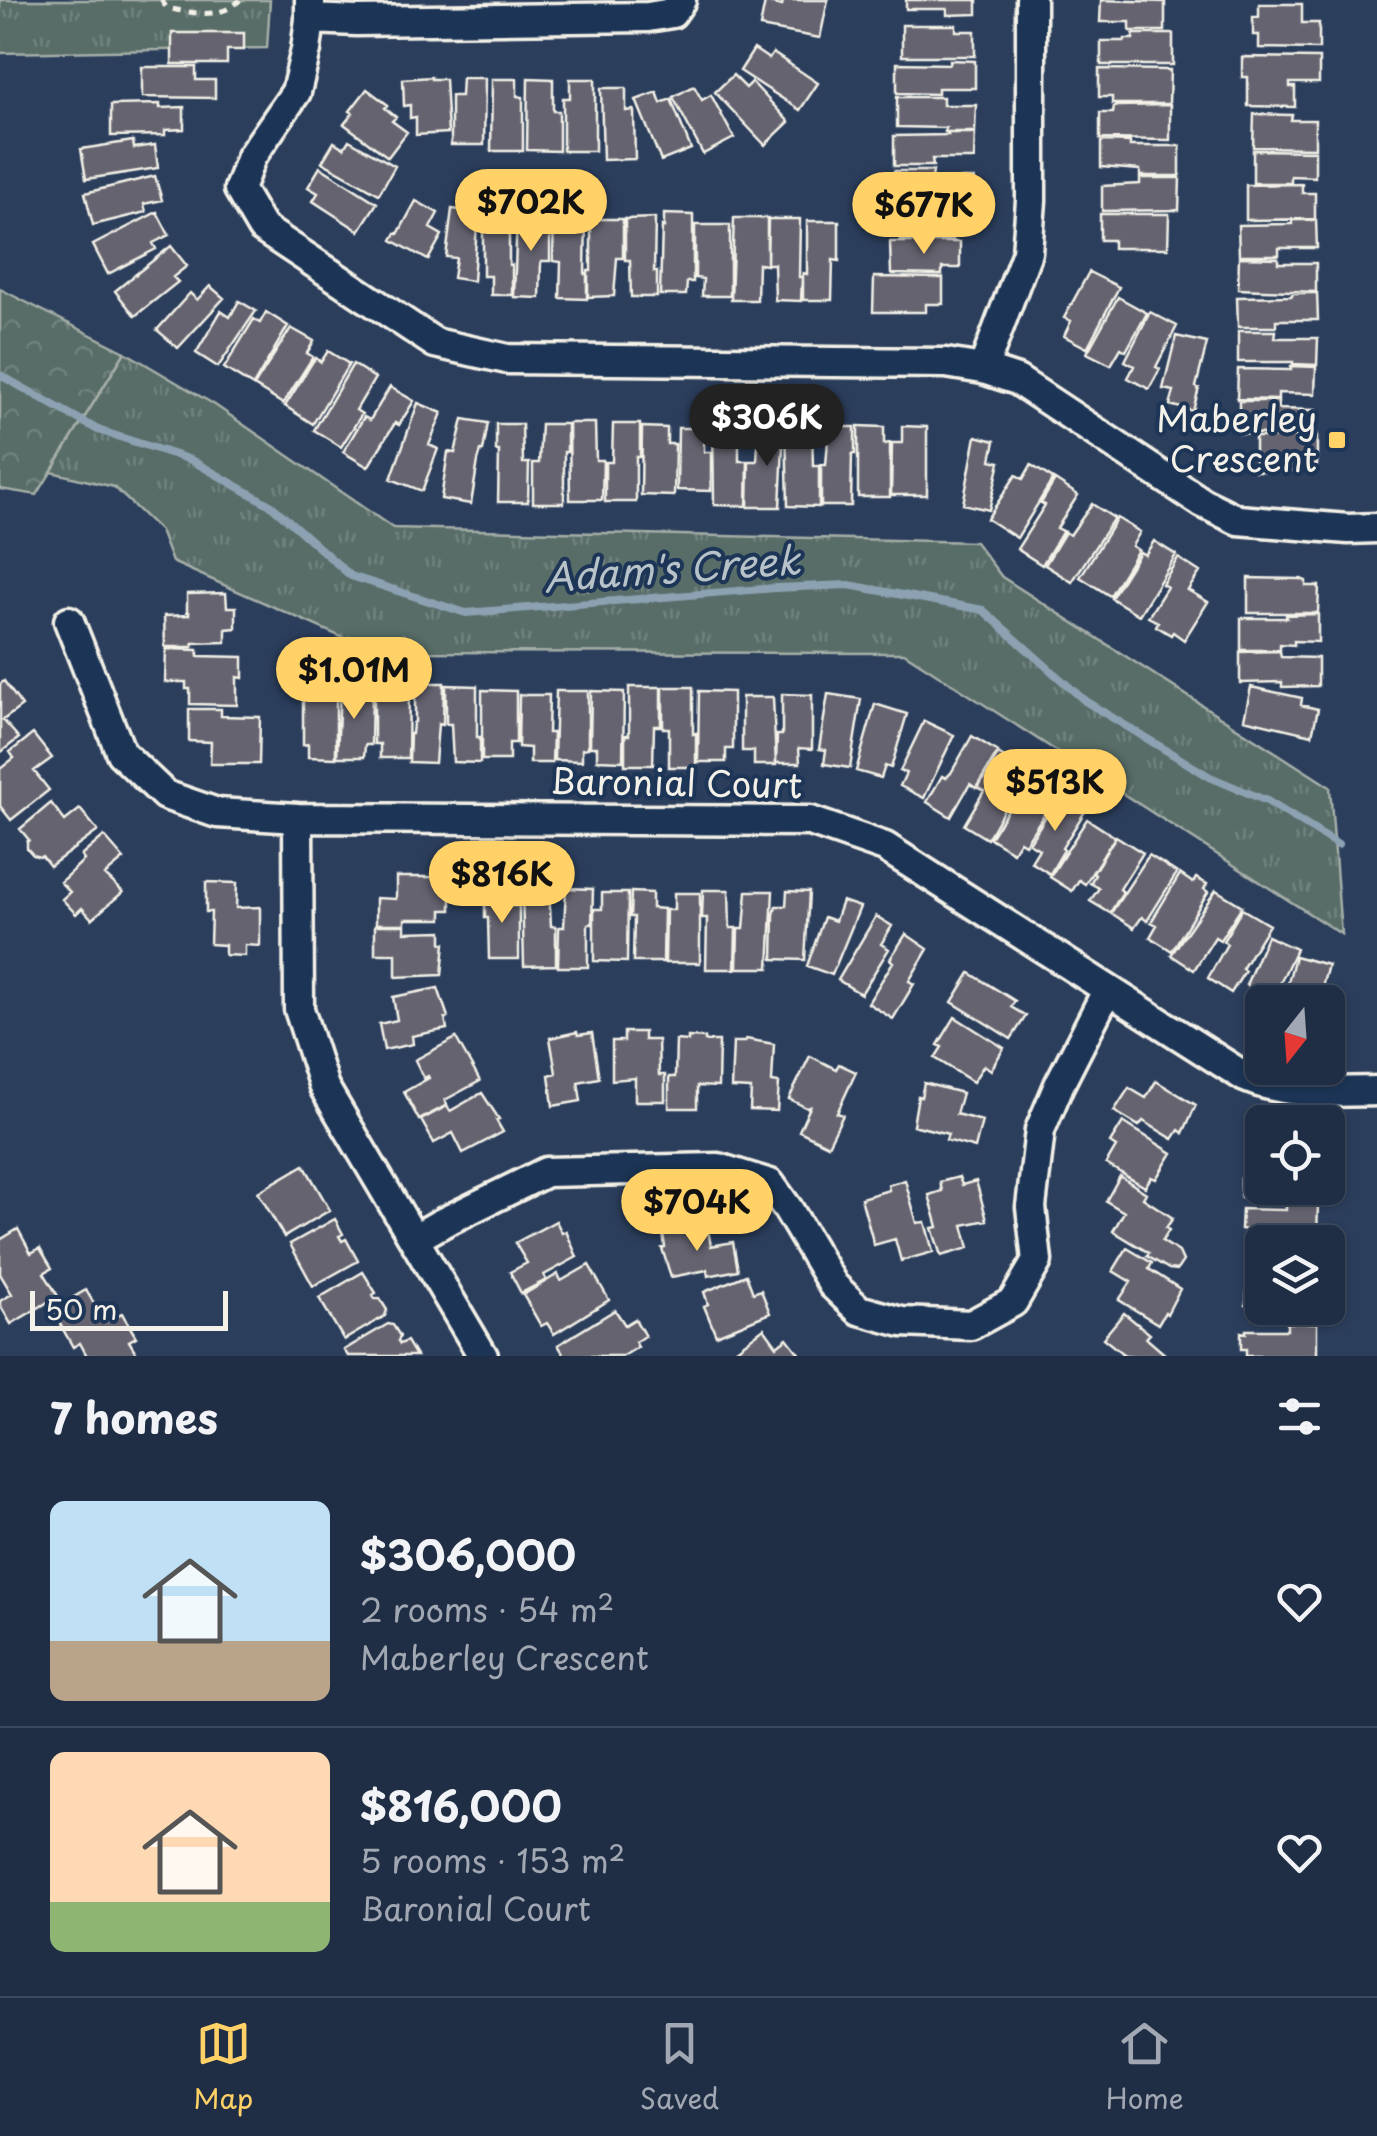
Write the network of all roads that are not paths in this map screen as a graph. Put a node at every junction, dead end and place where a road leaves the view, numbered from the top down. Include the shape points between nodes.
1 (682, 0) edge
2 (1031, 0) edge
3 (310, 9) edge
4 (982, 368) junction
5 (1377, 528) edge
6 (69, 621) dead end
7 (298, 818) junction
8 (1107, 991) junction
9 (1377, 1091) edge
10 (414, 1239) junction
11 (483, 1356) edge

1 - 3 street via 672,12 648,17 357,21
2 - 4 street via 1027,252
3 - 4 street via 296,92 251,157 239,190 262,228 434,343 507,359
4 - 5 street via 1016,380 1203,504 1238,520
6 - 7 street, Baronial Court via 122,753 166,795 217,813
7 - 8 street, Baronial Court via 810,821 885,847
7 - 10 street via 300,1009 324,1087
8 - 9 street, Baronial Court via 1266,1086
8 - 10 street via 1040,1130 1031,1207 1037,1262 1014,1302 971,1325 902,1322 859,1310 834,1285 770,1184 718,1168 546,1172
10 - 11 street

